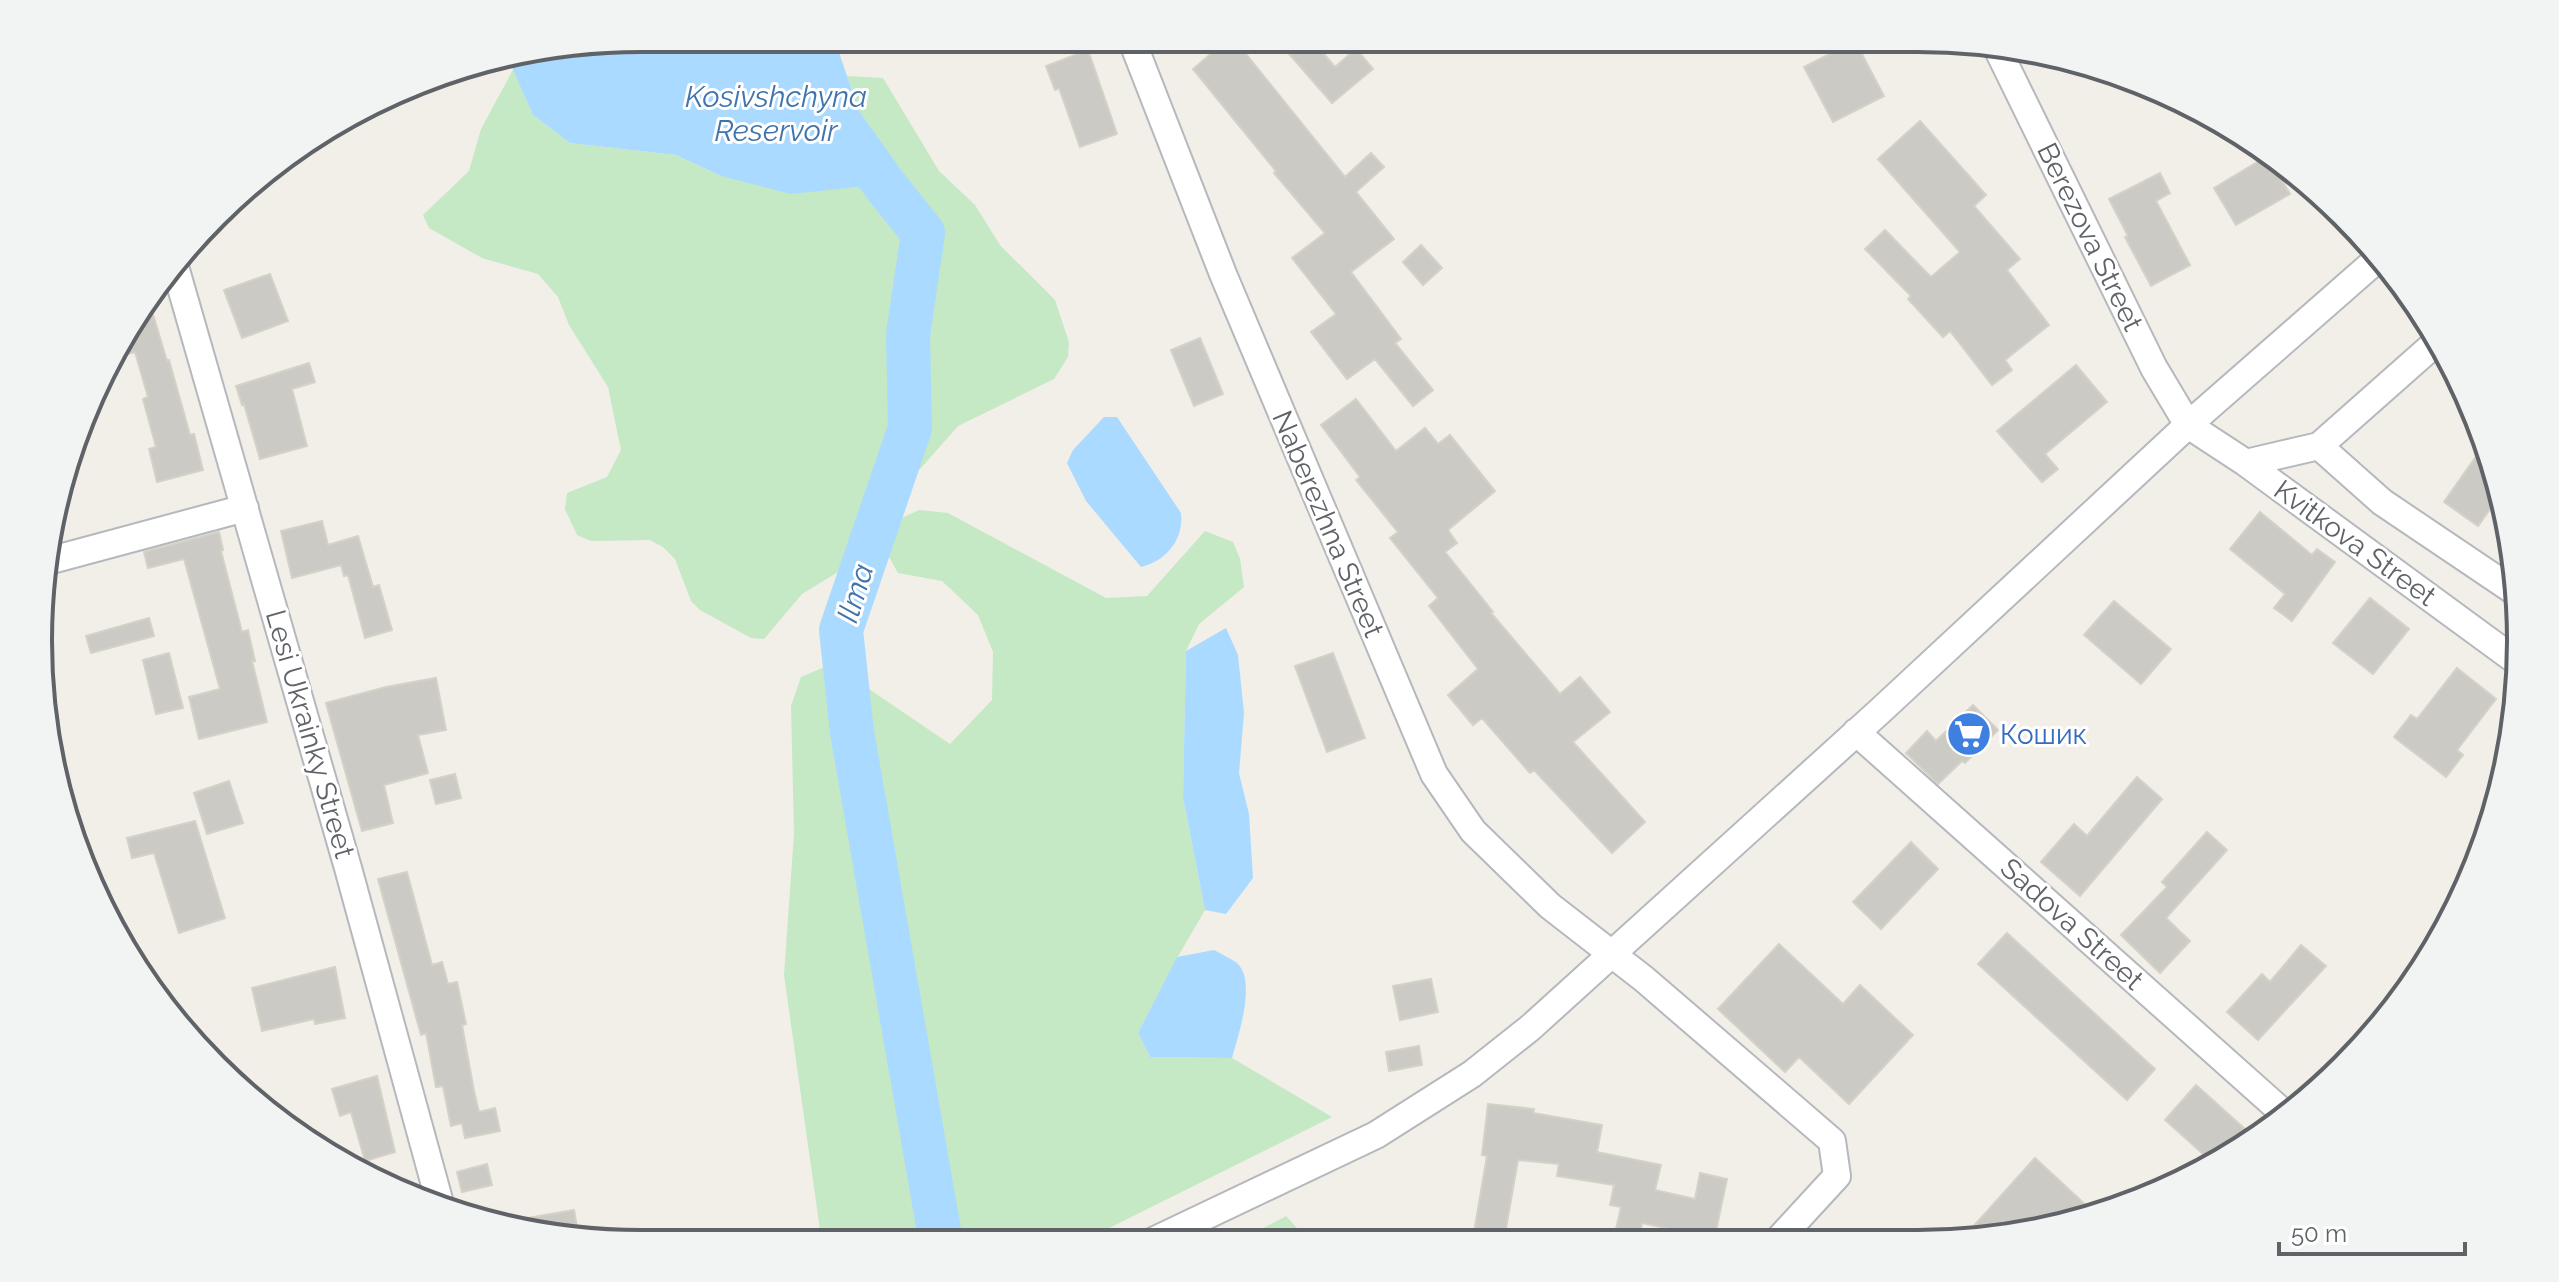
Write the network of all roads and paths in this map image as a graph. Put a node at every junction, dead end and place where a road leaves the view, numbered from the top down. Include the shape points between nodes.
1 (1136, 52) edge
2 (2002, 58) edge
3 (2371, 265) edge
4 (178, 277) edge
5 (2429, 349) edge
6 (2188, 425) junction
7 (2319, 446) junction
8 (2246, 463) junction
9 (245, 508) junction
10 (58, 558) edge
11 (2504, 584) edge
12 (2507, 654) edge
13 (1856, 732) junction
14 (1611, 953) junction
15 (2277, 1108) edge
16 (437, 1193) edge
17 (1176, 1230) edge
18 (1787, 1230) edge

1 - 14 street, Naberezhna Street via 1223,274 1434,774 1473,831 1550,906
2 - 6 street, Berezova Street via 2154,368
3 - 6 street
4 - 9 street, Lesi Ukrainky Street
5 - 7 street
6 - 8 street, Kvitkova Street
6 - 13 street
7 - 8 street
7 - 11 street via 2382,502
8 - 12 street, Kvitkova Street
9 - 10 street
9 - 16 street, Lesi Ukrainky Street
13 - 14 street
13 - 15 street, Sadova Street
14 - 17 street via 1472,1074 1388,1127
14 - 18 street, Naberezhna Street via 1832,1141 1837,1176

